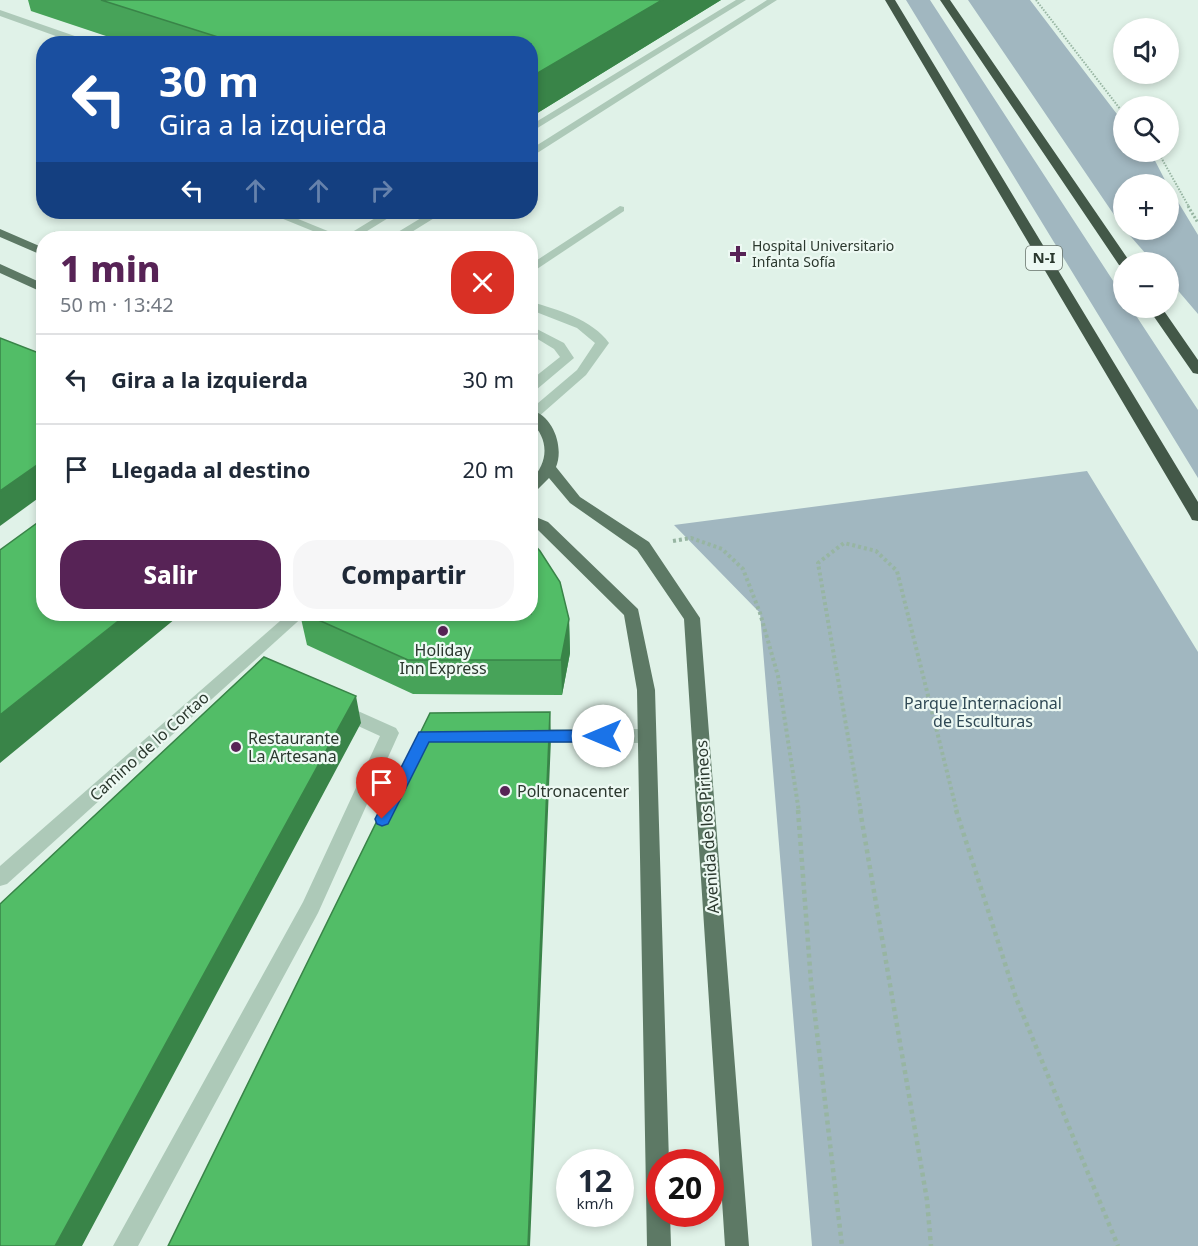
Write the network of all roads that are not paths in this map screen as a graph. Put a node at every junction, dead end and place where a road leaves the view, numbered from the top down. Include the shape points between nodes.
1 (742, 0) edge
2 (773, 0) edge
3 (890, 0) edge
4 (945, 0) edge
5 (0, 13) edge
6 (66, 36) edge
7 (538, 125) edge
8 (538, 150) edge
9 (620, 209) dead end
10 (290, 219) edge
11 (380, 219) edge
12 (426, 219) edge
13 (320, 231) edge
14 (360, 231) edge
15 (406, 231) edge
16 (0, 233) edge
17 (36, 249) edge
18 (1117, 252) edge
19 (538, 264) edge
20 (0, 268) edge
21 (36, 285) edge
22 (538, 309) edge
23 (1162, 318) edge
24 (538, 334) edge
25 (1198, 370) edge
26 (538, 381) edge
27 (538, 410) edge
28 (538, 421) edge
29 (549, 469) junction
30 (538, 481) edge
31 (1198, 516) edge
32 (538, 524) edge
33 (290, 621) edge
34 (242, 663) junction
35 (263, 673) edge
36 (327, 703) edge
37 (507, 736) edge
38 (647, 736) junction
39 (0, 878) edge
40 (125, 1246) edge
41 (659, 1246) edge
42 (737, 1246) edge

1 - 7 street
2 - 8 street
3 - 31 highway, N-I
4 - 18 highway
5 - 6 street
9 - 19 street
10 - 13 street
11 - 14 street
12 - 15 street
16 - 17 main road
20 - 21 main road
22 - 27 street via 586,328 602,343 589,365
23 - 25 highway
24 - 26 street via 559,346 567,358
28 - 29 main road via 550,434 554,452
29 - 30 main road
29 - 42 main road, Avenida de los Pirineos via 575,500 643,546 692,618
32 - 38 main road via 632,613 646,690
33 - 34 street, Camino de lo Cortao
34 - 35 street
34 - 39 street, Camino de lo Cortao
36 - 40 street via 390,734 311,907
37 - 38 street
38 - 41 main road

